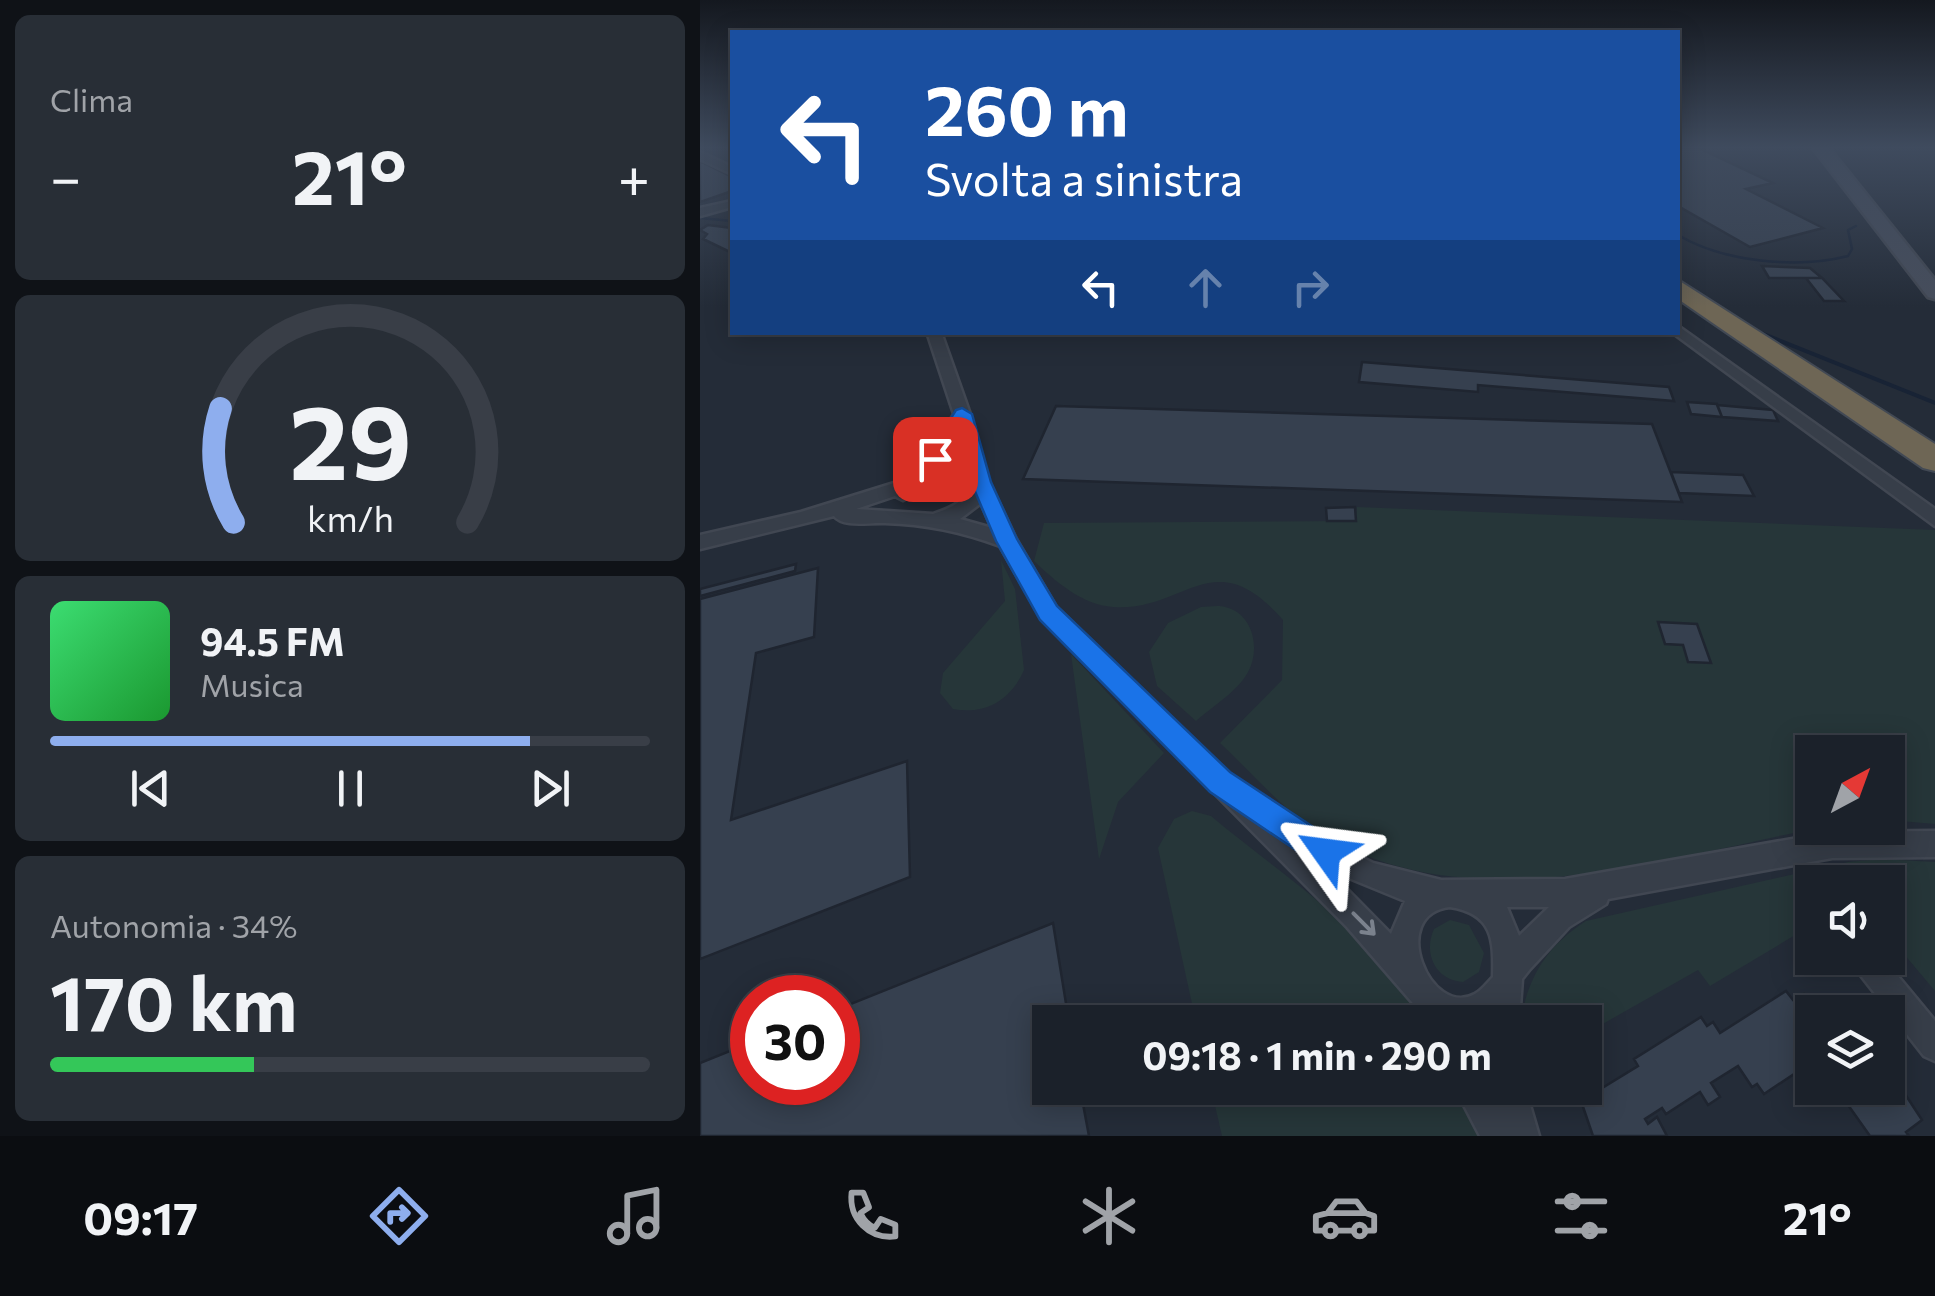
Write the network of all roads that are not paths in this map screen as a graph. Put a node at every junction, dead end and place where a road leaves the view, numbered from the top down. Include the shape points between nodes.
1 (1864, 201) edge
2 (1870, 201) edge
3 (730, 204) edge
4 (700, 212) edge
5 (1935, 280) edge
6 (1680, 289) edge
7 (1935, 293) edge
8 (1680, 300) edge
9 (1732, 328) junction
10 (1680, 331) edge
11 (935, 335) edge
12 (962, 414) junction
13 (1935, 450) edge
14 (1935, 460) edge
15 (1935, 472) edge
16 (979, 478) junction
17 (913, 481) junction
18 (1935, 487) edge
19 (802, 519) junction
20 (1935, 519) edge
21 (925, 520) junction
22 (1007, 541) junction
23 (700, 542) edge
24 (1215, 777) junction
25 (1935, 844) edge
26 (1616, 885) junction
27 (1450, 893) junction
28 (1879, 975) edge
29 (1508, 978) junction
30 (1417, 987) junction
31 (1427, 1005) edge
32 (1506, 1005) edge
33 (1935, 1045) edge
34 (1481, 1105) edge
35 (1514, 1105) edge
36 (1498, 1136) edge
37 (1522, 1136) edge

1 - 7 main road
2 - 5 main road
3 - 4 street
6 - 9 highway
8 - 9 highway
9 - 13 highway
9 - 14 highway
9 - 15 highway
9 - 18 highway
10 - 20 street
11 - 12 street
12 - 16 street
12 - 17 street via 948,442
16 - 17 street via 951,466
16 - 21 street via 975,498 963,509
16 - 22 street
17 - 19 street
17 - 21 street via 901,503
19 - 21 street via 873,514
19 - 23 street
21 - 22 street via 966,524
22 - 24 street via 1049,613
24 - 27 street via 1345,863 1412,891
24 -> 30 street
25 - 26 street via 1832,845
26 - 27 street via 1512,896
26 - 29 street via 1558,917 1532,940
27 - 29 street via 1492,912 1510,950
27 - 30 street via 1415,910 1407,925 1406,962
28 - 33 street
29 - 30 street via 1495,1001 1459,1014 1439,1008
29 - 32 street
30 - 31 street
34 - 36 street
35 - 37 street

